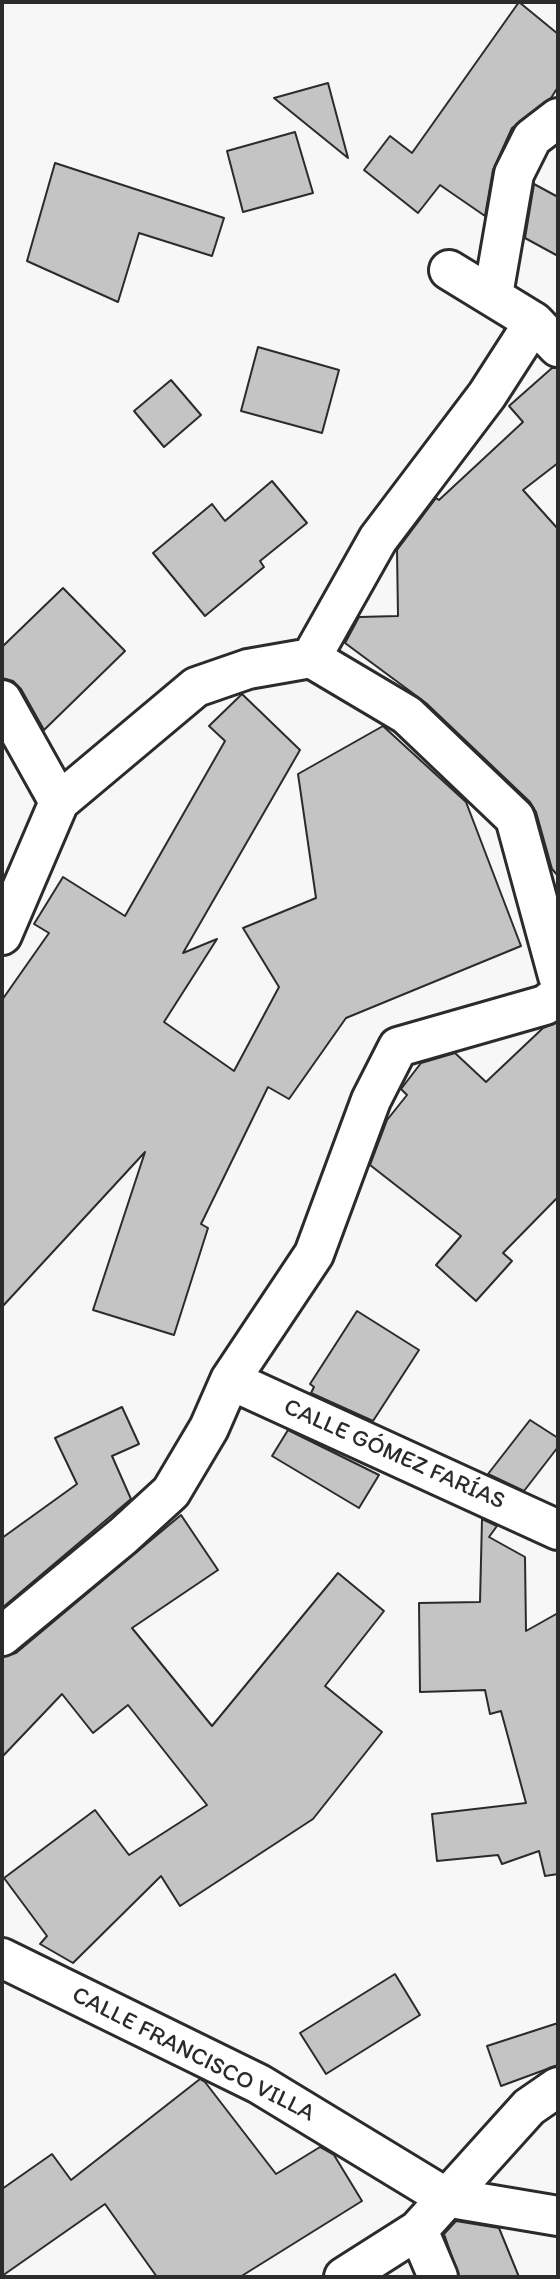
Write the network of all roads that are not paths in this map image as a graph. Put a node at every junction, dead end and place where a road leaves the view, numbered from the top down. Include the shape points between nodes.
1 (558, 118) edge
2 (449, 270) dead end
3 (493, 295) junction
4 (546, 335) edge
5 (310, 658) junction
6 (2, 700) edge
7 (59, 802) junction
8 (2, 935) edge
9 (558, 975) edge
10 (558, 995) edge
11 (230, 1380) junction
12 (558, 1530) edge
13 (2, 1636) edge
14 (2, 1958) edge
15 (558, 2087) edge
16 (445, 2197) junction
17 (558, 2216) edge
18 (418, 2230) junction
19 (344, 2277) edge
20 (438, 2277) edge

1 - 3 street via 532,138 513,174
2 - 3 street
3 - 4 street
4 - 5 street via 487,394 378,539
5 - 7 street via 248,669 196,687
5 - 9 street via 407,715 515,818
6 - 7 street
7 - 8 street
10 - 11 street via 545,1004 398,1047 371,1100 314,1254
11 - 12 street, CALLE GÓMEZ FARÍAS
11 - 13 street via 209,1428 171,1492
14 - 16 street, CALLE FRANCISCO VILLA via 259,2084
15 - 16 street via 529,2107
16 - 17 street
16 - 18 street
18 - 19 street
18 - 20 street

